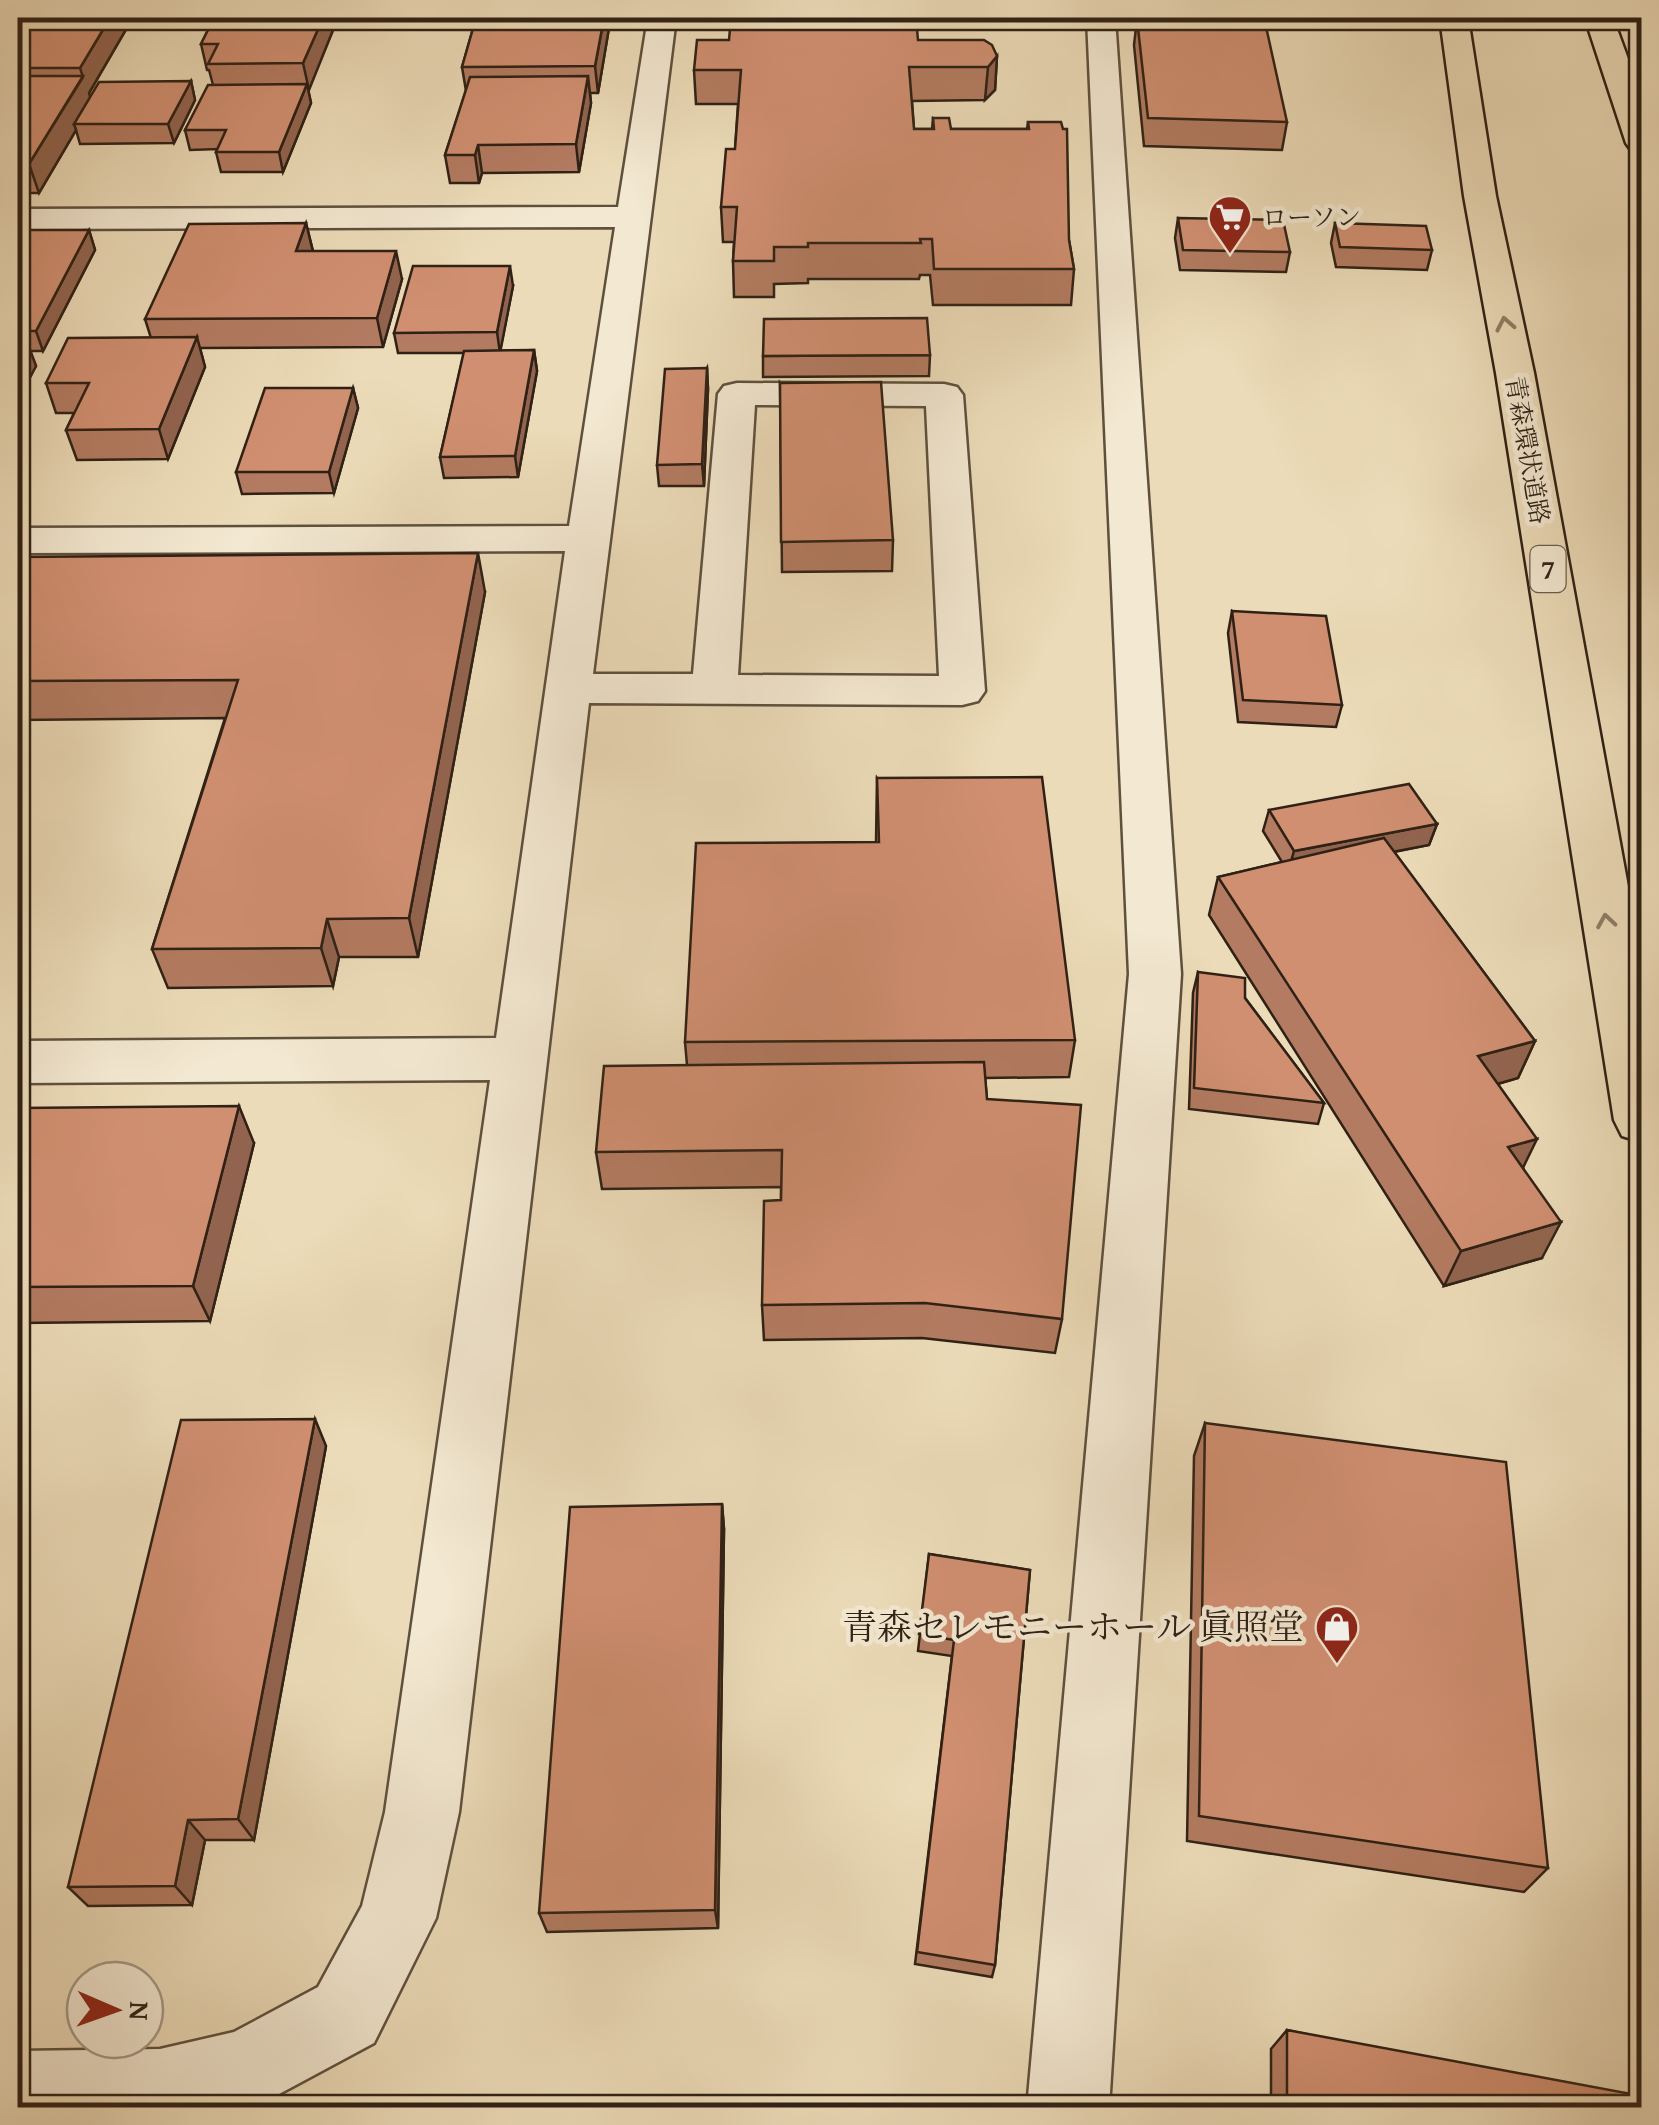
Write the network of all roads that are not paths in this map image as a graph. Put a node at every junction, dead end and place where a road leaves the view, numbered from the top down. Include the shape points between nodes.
1 (662, 18) edge
2 (1101, 18) edge
3 (1454, 18) edge
4 (1599, 18) edge
5 (1642, 144) edge
6 (631, 217) junction
7 (18, 219) edge
8 (588, 538) junction
9 (18, 540) edge
10 (569, 688) junction
11 (714, 689) junction
12 (522, 1059) junction
13 (18, 1062) edge
14 (1642, 1120) edge
15 (18, 2091) edge
16 (1068, 2108) edge

1 - 6 street
2 - 16 street via 1096,129 1155,974
14 -> 3 highway, 青森環状道路 / 7
4 - 5 highway
6 - 7 street
6 - 8 street
8 - 9 street
8 - 10 street
10 - 11 street
10 - 12 street
11 - 11 street via 737,394 944,395 962,690
12 - 13 street
12 - 15 street via 422,1812 398,1918 346,2015 246,2070 160,2090

